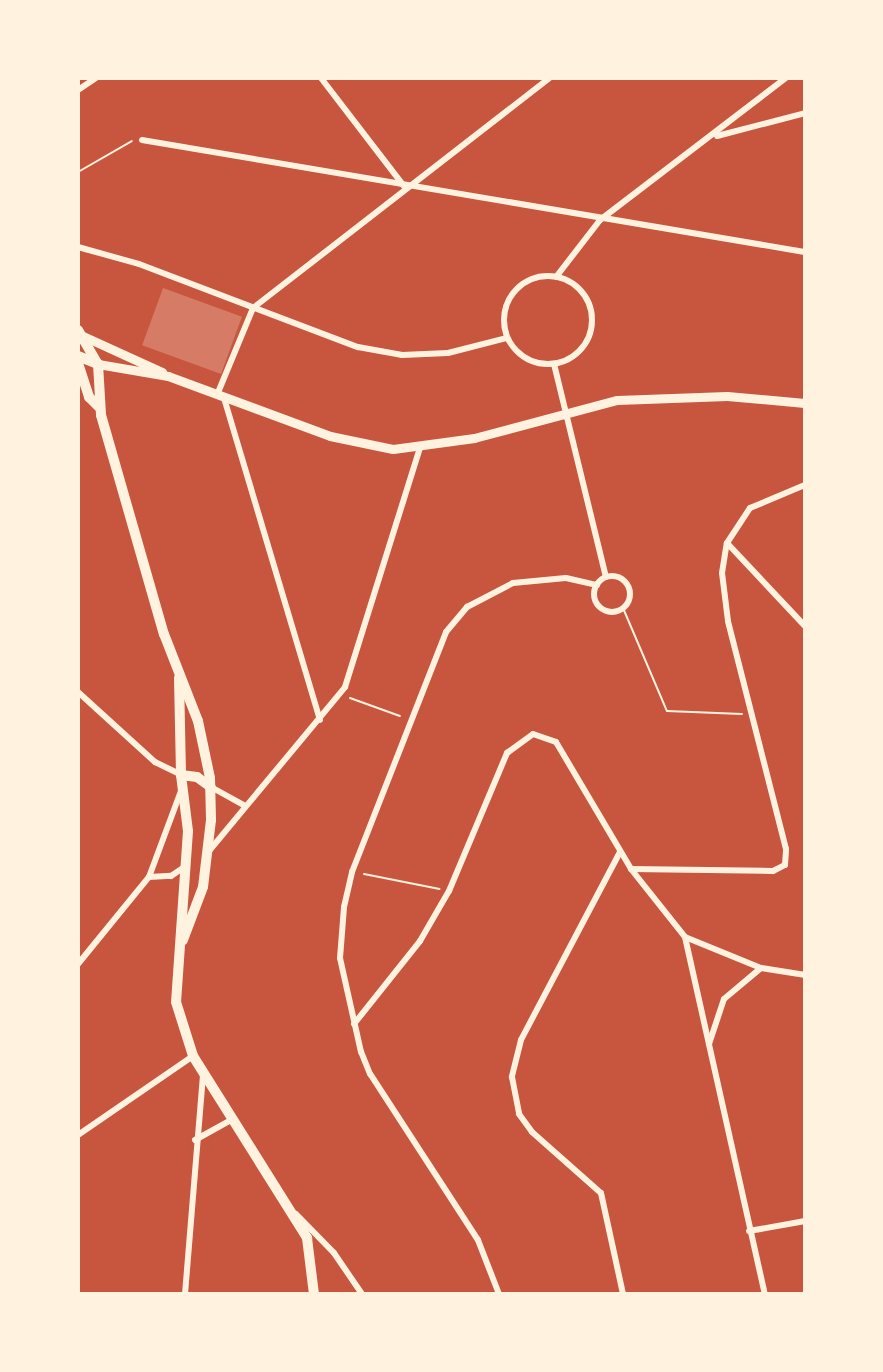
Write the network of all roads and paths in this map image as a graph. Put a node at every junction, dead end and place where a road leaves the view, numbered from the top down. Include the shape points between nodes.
1 (96, 78) edge
2 (321, 78) edge
3 (549, 78) edge
4 (786, 78) edge
5 (78, 90) edge
6 (805, 113) edge
7 (713, 137) junction
8 (142, 140) joint
9 (78, 172) edge
10 (404, 186) junction
11 (600, 220) junction
12 (78, 247) edge
13 (805, 252) edge
14 (556, 277) junction
15 (253, 308) junction
16 (81, 333) edge
17 (507, 338) junction
18 (78, 356) edge
19 (78, 363) edge
20 (98, 364) junction
21 (554, 364) junction
22 (168, 376) junction
23 (221, 396) junction
24 (805, 403) edge
25 (99, 407) junction
26 (567, 412) junction
27 (420, 447) junction
28 (805, 485) edge
29 (727, 543) junction
30 (606, 577) junction
31 (597, 585) junction
32 (623, 608) junction
33 (805, 626) edge
34 (179, 678) junction
35 (78, 692) edge
36 (340, 695) junction
37 (754, 715) junction
38 (320, 720) junction
39 (409, 720) junction
40 (181, 775) junction
41 (211, 787) junction
42 (182, 789) junction
43 (244, 805) junction
44 (620, 852) junction
45 (207, 854) junction
46 (186, 866) junction
47 (631, 869) junction
48 (352, 872) junction
49 (149, 877) junction
50 (449, 891) junction
51 (685, 937) junction
52 (179, 948) junction
53 (78, 964) edge
54 (761, 968) junction
55 (805, 975) edge
56 (354, 1024) junction
57 (708, 1048) junction
58 (193, 1056) junction
59 (203, 1073) junction
60 (233, 1119) junction
61 (78, 1135) edge
62 (195, 1140) junction
63 (294, 1212) junction
64 (805, 1221) edge
65 (749, 1231) junction
66 (185, 1294) edge
67 (314, 1294) edge
68 (362, 1294) edge
69 (499, 1294) edge
70 (623, 1294) edge
71 (765, 1294) edge

1 - 5 street
2 - 10 street
3 - 10 street
4 - 7 street
6 - 7 street
7 - 11 street
8 - 9 path via 127,141
8 - 10 street
10 - 11 street
10 - 15 street
11 - 13 street
11 - 14 street
12 - 15 street
14 - 17 street via 533,278 513,292 504,313
14 - 21 street via 583,293 592,322 581,350
15 - 17 street via 358,347 402,355 448,353
15 - 23 street
16 - 20 main road
16 - 22 main road
17 - 21 street via 526,359
18 - 20 main road
19 - 25 main road via 89,397
20 - 22 main road
20 - 25 main road
21 - 26 street
22 - 23 main road
23 - 27 main road via 364,446
23 - 38 street
24 - 26 main road via 668,395
25 - 34 main road
26 - 27 main road
26 - 30 street
27 - 36 street
28 - 29 street via 750,508
29 - 33 street
29 - 37 street via 723,591
30 - 31 street
30 - 32 street via 628,586 630,598
31 - 32 street via 594,597 600,608
31 - 39 street via 566,578 513,583 467,607 430,664
32 - 37 path via 667,711
34 - 40 main road
34 - 41 main road via 198,721
35 - 40 street via 155,762
36 - 38 street
36 - 39 path
37 - 47 street via 786,849 785,865 773,871
38 - 43 street
39 - 48 street
40 - 41 main road via 197,777
40 - 42 main road
41 - 43 street
41 - 45 main road
42 - 46 main road
42 - 49 street
43 - 45 street
44 - 47 street
44 - 50 street via 556,742 533,734 507,753
44 - 70 street via 521,1040 512,1077 519,1114 532,1132 601,1193
45 - 46 main road
45 - 52 main road via 203,887
46 - 49 street via 171,876
46 - 52 main road
47 - 51 street
48 - 50 path
48 - 56 street via 340,958
49 - 53 street
50 - 56 street via 420,941
51 - 54 street
51 - 57 street
52 - 58 main road via 176,1002
54 - 55 street
54 - 57 street via 724,999
56 - 69 street via 370,1074 478,1240
57 - 65 street
58 - 59 main road
58 - 61 street
59 - 60 main road
59 - 62 street
60 - 62 street
60 - 63 main road
62 - 66 street
63 - 67 main road via 312,1254
63 - 68 street via 334,1253
64 - 65 street
65 - 71 street

